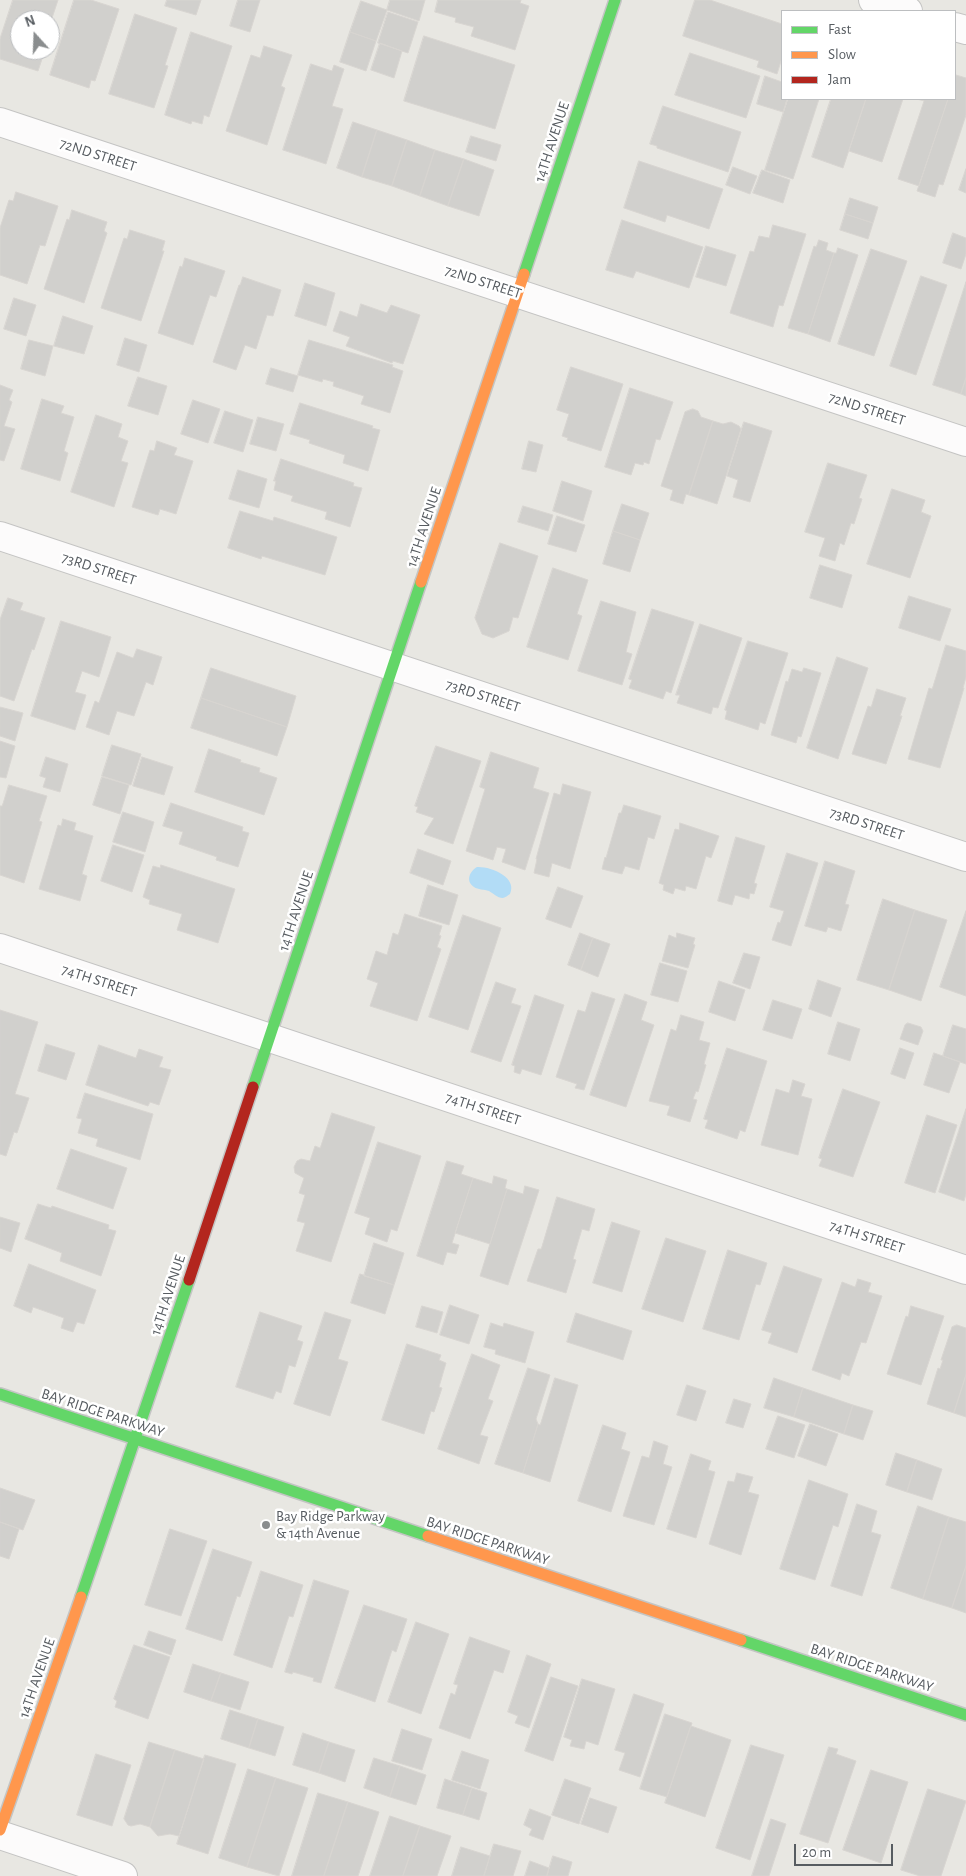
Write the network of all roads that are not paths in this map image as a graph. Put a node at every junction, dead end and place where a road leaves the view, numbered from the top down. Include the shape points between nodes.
1 (615, 0) edge
2 (874, 0) edge
3 (905, 10) edge
4 (0, 122) edge
5 (517, 294) junction
6 (966, 442) edge
7 (0, 536) edge
8 (393, 666) junction
9 (966, 857) edge
10 (0, 948) edge
11 (270, 1038) junction
12 (966, 1270) edge
13 (0, 1394) edge
14 (136, 1440) junction
15 (966, 1715) edge
16 (0, 1830) edge
17 (0, 1835) edge
18 (123, 1876) edge

1 - 5 main road, 14TH AVENUE
2 - 3 street
4 - 5 street, 72ND STREET
5 - 6 street, 72ND STREET
5 - 8 main road, 14TH AVENUE
7 - 8 street, 73RD STREET
8 - 9 street, 73RD STREET
8 - 11 main road, 14TH AVENUE
10 - 11 street, 74TH STREET
11 - 12 street, 74TH STREET
11 - 14 main road, 14TH AVENUE
13 - 14 main road, BAY RIDGE PARKWAY
14 - 15 main road, BAY RIDGE PARKWAY
14 - 16 main road, 14TH AVENUE
17 - 18 street

